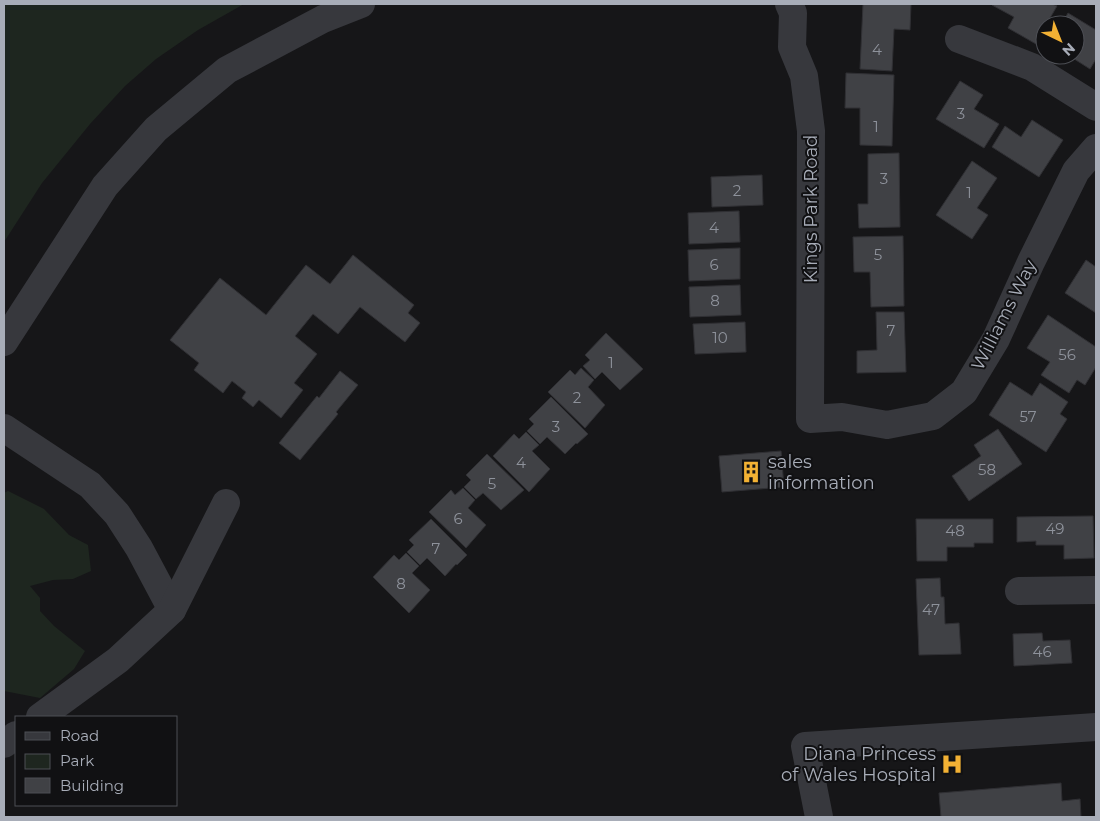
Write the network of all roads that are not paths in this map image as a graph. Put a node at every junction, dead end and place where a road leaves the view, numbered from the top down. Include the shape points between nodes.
1 (361, 4) edge
2 (789, 4) edge
3 (959, 39) dead end
4 (1096, 106) edge
5 (1096, 148) edge
6 (4, 342) edge
7 (810, 419) joint
8 (4, 428) edge
9 (226, 503) dead end
10 (1096, 590) edge
11 (1019, 591) dead end
12 (172, 610) junction
13 (41, 716) edge
14 (1096, 727) edge
15 (15, 736) edge
16 (4, 744) edge
17 (819, 817) edge

1 - 6 street via 323,19 227,70 156,129 105,186
2 - 7 street, Kings Park Road via 792,47 804,76 811,131
3 - 4 street via 1032,67
5 - 7 street, Williams Way via 1076,171 996,339 964,392 933,416 887,426 842,417
8 - 12 street via 90,485 117,514
9 - 12 street
10 - 11 street
12 - 13 street via 118,660
14 - 17 street via 804,746
15 - 16 street

